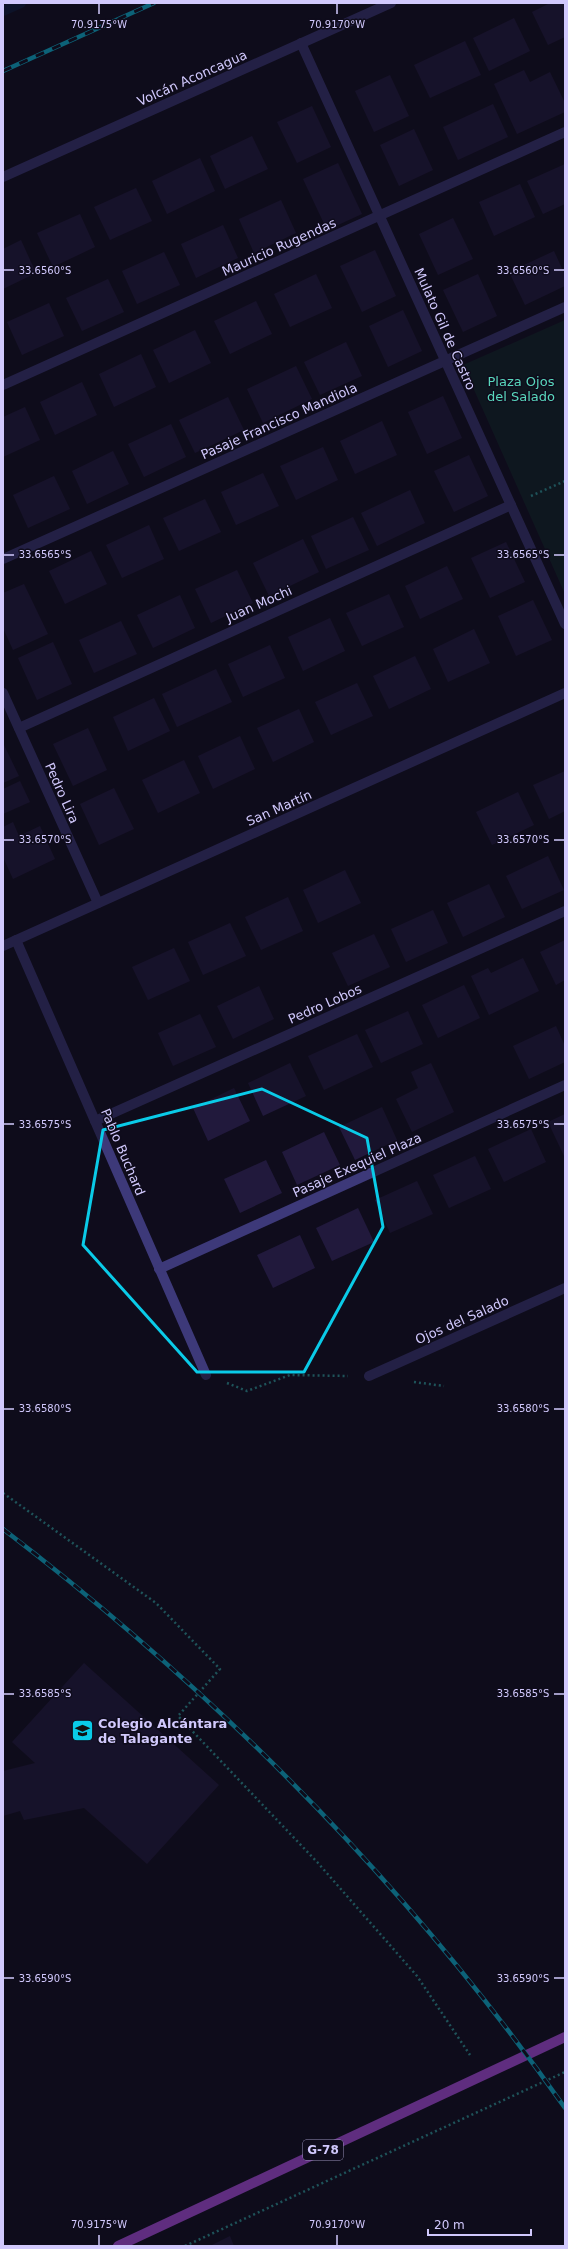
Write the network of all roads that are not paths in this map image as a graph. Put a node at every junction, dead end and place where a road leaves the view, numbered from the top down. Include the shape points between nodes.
1 (391, 3) edge
2 (301, 43) junction
3 (565, 132) edge
4 (3, 177) edge
5 (379, 215) junction
6 (565, 307) edge
7 (445, 361) junction
8 (3, 385) edge
9 (511, 505) junction
10 (3, 559) edge
11 (565, 624) edge
12 (3, 693) edge
13 (565, 693) edge
14 (19, 728) junction
15 (98, 903) junction
16 (565, 911) edge
17 (16, 940) junction
18 (3, 946) edge
19 (565, 1085) edge
20 (95, 1121) junction
21 (159, 1269) junction
22 (565, 1288) edge
23 (206, 1375) road end
24 (369, 1376) road end
25 (565, 2037) edge
26 (118, 2246) edge

1 - 2 street, Volcán Aconcagua
2 - 4 street, Volcán Aconcagua
2 - 5 street, Mulato Gil de Castro
3 - 5 street, Mauricio Rugendas
5 - 7 street, Mulato Gil de Castro
5 - 8 street, Mauricio Rugendas
6 - 7 street, Pasaje Francisco Mandiola
7 - 9 street, Mulato Gil de Castro
7 - 10 street, Pasaje Francisco Mandiola
9 - 11 street, Mulato Gil de Castro
9 - 14 street, Juan Mochi
12 - 14 street, Pedro Lira
13 - 15 street, San Martín
14 - 15 street, Pedro Lira
15 - 17 street, San Martín
16 - 20 street, Pedro Lobos
17 - 18 street, San Martín
17 - 20 street, Pablo Buchard
19 - 21 street, Pasaje Exequiel Plaza
20 - 21 street, Pablo Buchard
21 - 23 street, Pablo Buchard
22 - 24 street, Ojos del Salado
25 - 26 main road, G-78

